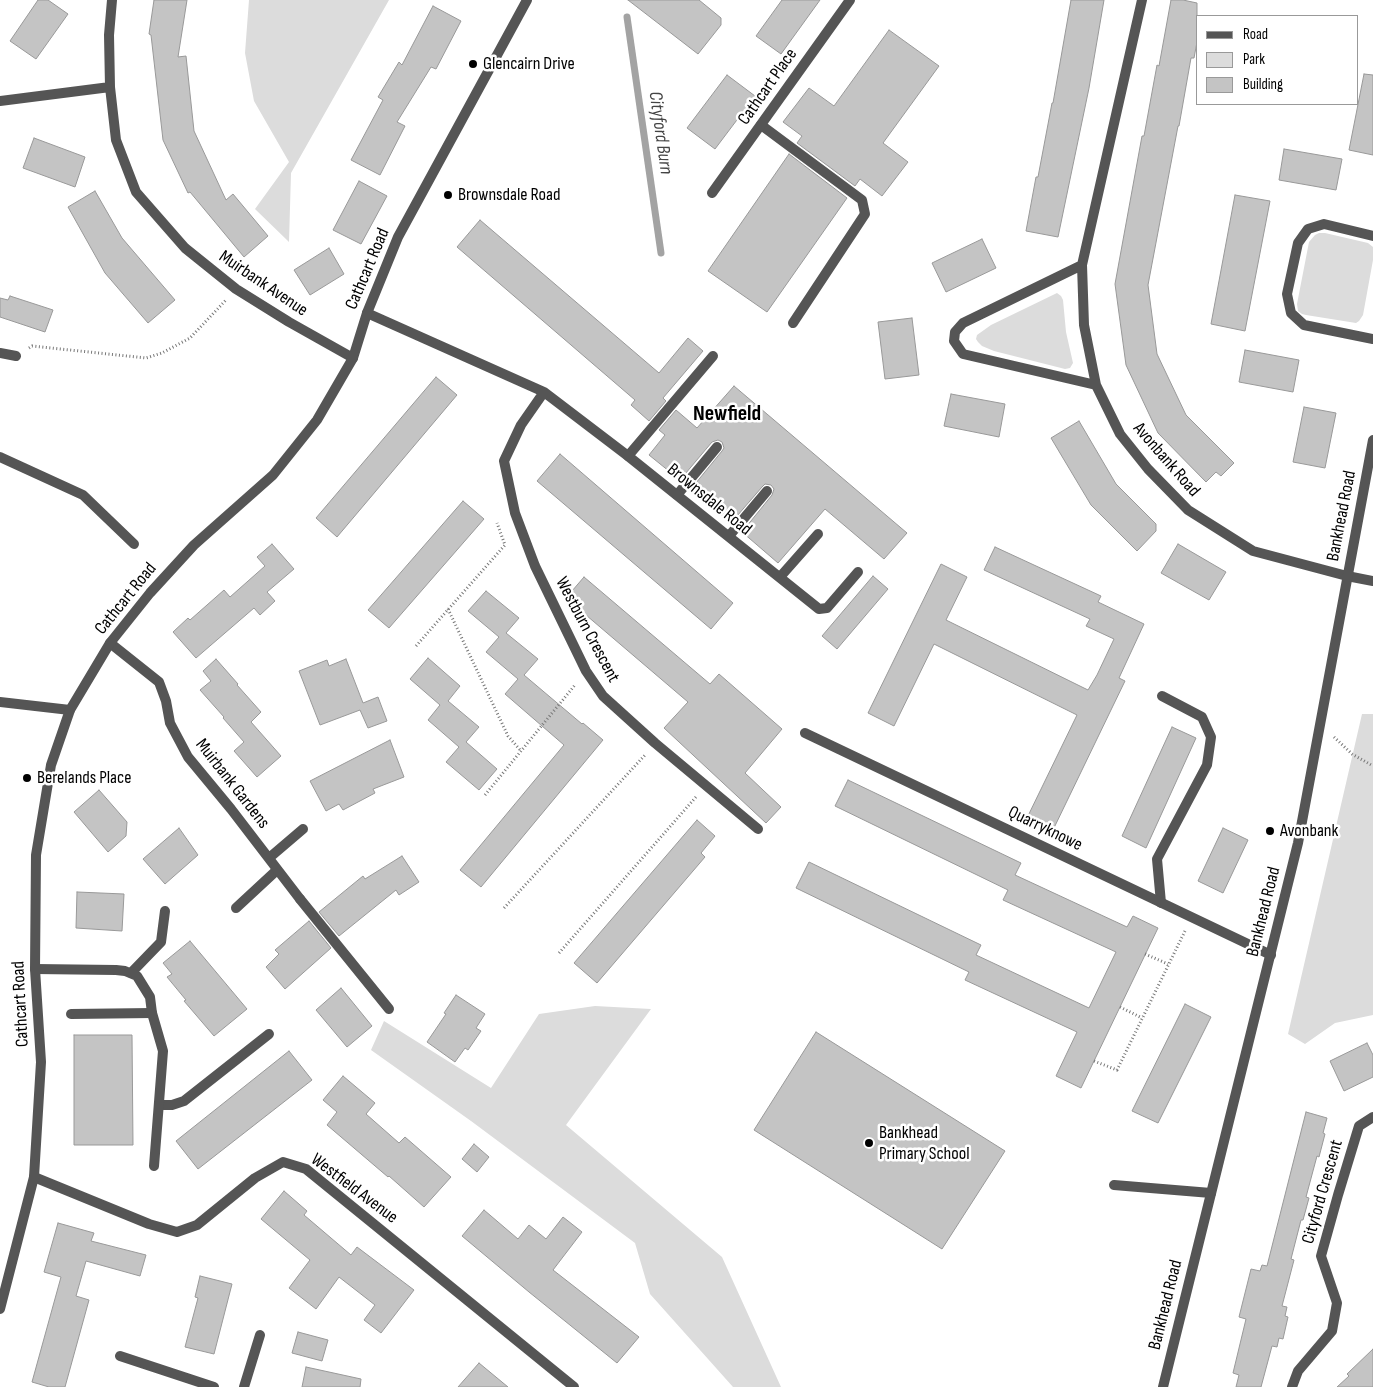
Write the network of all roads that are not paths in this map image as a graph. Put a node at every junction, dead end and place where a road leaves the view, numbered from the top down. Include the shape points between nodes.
1 (112, 0) edge
2 (527, 0) edge
3 (850, 0) edge
4 (1142, 0) edge
5 (110, 87) junction
6 (0, 101) edge
7 (761, 125) junction
8 (712, 193) dead end
9 (1373, 236) edge
10 (1082, 264) junction
11 (367, 313) junction
12 (793, 323) dead end
13 (1373, 339) edge
14 (0, 353) edge
15 (16, 356) road end
16 (713, 356) dead end
17 (353, 358) junction
18 (1096, 385) junction
19 (544, 392) junction
20 (1373, 440) edge
21 (716, 447) dead end
22 (628, 456) junction
23 (0, 457) edge
24 (767, 491) dead end
25 (677, 495) junction
26 (818, 534) dead end
27 (729, 536) junction
28 (134, 544) dead end
29 (858, 572) dead end
30 (1347, 576) junction
31 (780, 577) junction
32 (1373, 581) edge
33 (110, 642) junction
34 (1162, 696) dead end
35 (0, 702) edge
36 (70, 710) junction
37 (805, 733) dead end
38 (303, 829) dead end
39 (758, 829) dead end
40 (269, 858) junction
41 (277, 870) junction
42 (1161, 903) junction
43 (236, 908) dead end
44 (165, 911) dead end
45 (1270, 955) junction
46 (35, 969) junction
47 (131, 973) junction
48 (389, 1009) dead end
49 (152, 1013) junction
50 (71, 1014) dead end
51 (269, 1034) dead end
52 (159, 1105) junction
53 (1373, 1117) edge
54 (154, 1166) dead end
55 (34, 1178) junction
56 (1114, 1185) dead end
57 (1211, 1193) junction
58 (0, 1309) edge
59 (260, 1335) dead end
60 (120, 1356) dead end
61 (214, 1387) edge
62 (244, 1387) edge
63 (574, 1387) edge
64 (1163, 1387) edge
65 (1292, 1387) edge

1 - 5 street, Muirbank Avenue
2 - 11 street, Cathcart Road via 398,237
3 - 7 street, Cathcart Place
4 - 10 street, Avonbank Road
5 - 6 street
5 - 17 street, Muirbank Avenue via 116,140 136,192 186,248 236,290
7 - 8 street, Cathcart Place
7 - 12 street via 862,200 865,214
9 - 13 street via 1324,224 1308,229 1298,243 1286,294 1291,313 1304,325
10 - 18 street, Avonbank Road via 1084,325
10 - 18 street via 963,323 955,332 954,342 963,354
11 - 17 street, Cathcart Road
11 - 19 street, Brownsdale Road
14 - 15 street
16 - 22 street
17 - 33 street, Cathcart Road via 317,420 273,475 194,545
18 - 30 street, Avonbank Road via 1120,434 1188,510 1253,551
19 - 22 street, Brownsdale Road
19 - 39 street, Westburn Crescent via 521,426 504,461 515,513 535,566 586,671 603,696
20 - 30 street, Bankhead Road
21 - 25 street
22 - 25 street, Brownsdale Road
23 - 28 street via 83,494
24 - 27 street
25 - 27 street, Brownsdale Road
26 - 31 street
27 - 31 street, Brownsdale Road
29 - 31 street, Brownsdale Road via 827,608 819,609
30 - 32 street, Avonbank Road
30 - 45 street, Bankhead Road via 1298,843
33 - 36 street, Cathcart Road
33 - 40 street, Muirbank Gardens via 159,682 170,723 188,757
34 - 42 street via 1202,717 1211,737 1207,765 1157,859
35 - 36 street
36 - 46 street, Cathcart Road via 51,765 36,855
37 - 42 street, Quarryknowe
38 - 40 street
40 - 41 street, Muirbank Gardens
41 - 43 street
41 - 48 street, Muirbank Gardens
42 - 45 street, Quarryknowe
44 - 47 street via 161,942
45 - 57 street, Bankhead Road
46 - 47 street
46 - 55 street, Cathcart Road via 41,1062
47 - 49 street via 137,976 150,997
49 - 50 street
49 - 52 street via 162,1051
51 - 52 street via 184,1101
52 - 54 street
53 - 65 street, Cityford Crescent via 1359,1126 1321,1256 1337,1303 1332,1331 1298,1371
55 - 58 street, Cathcart Road
55 - 63 street, Westfield Avenue via 177,1232 197,1225 255,1178 283,1162 306,1170
56 - 57 street
57 - 64 street, Bankhead Road
59 - 62 street
60 - 61 street

